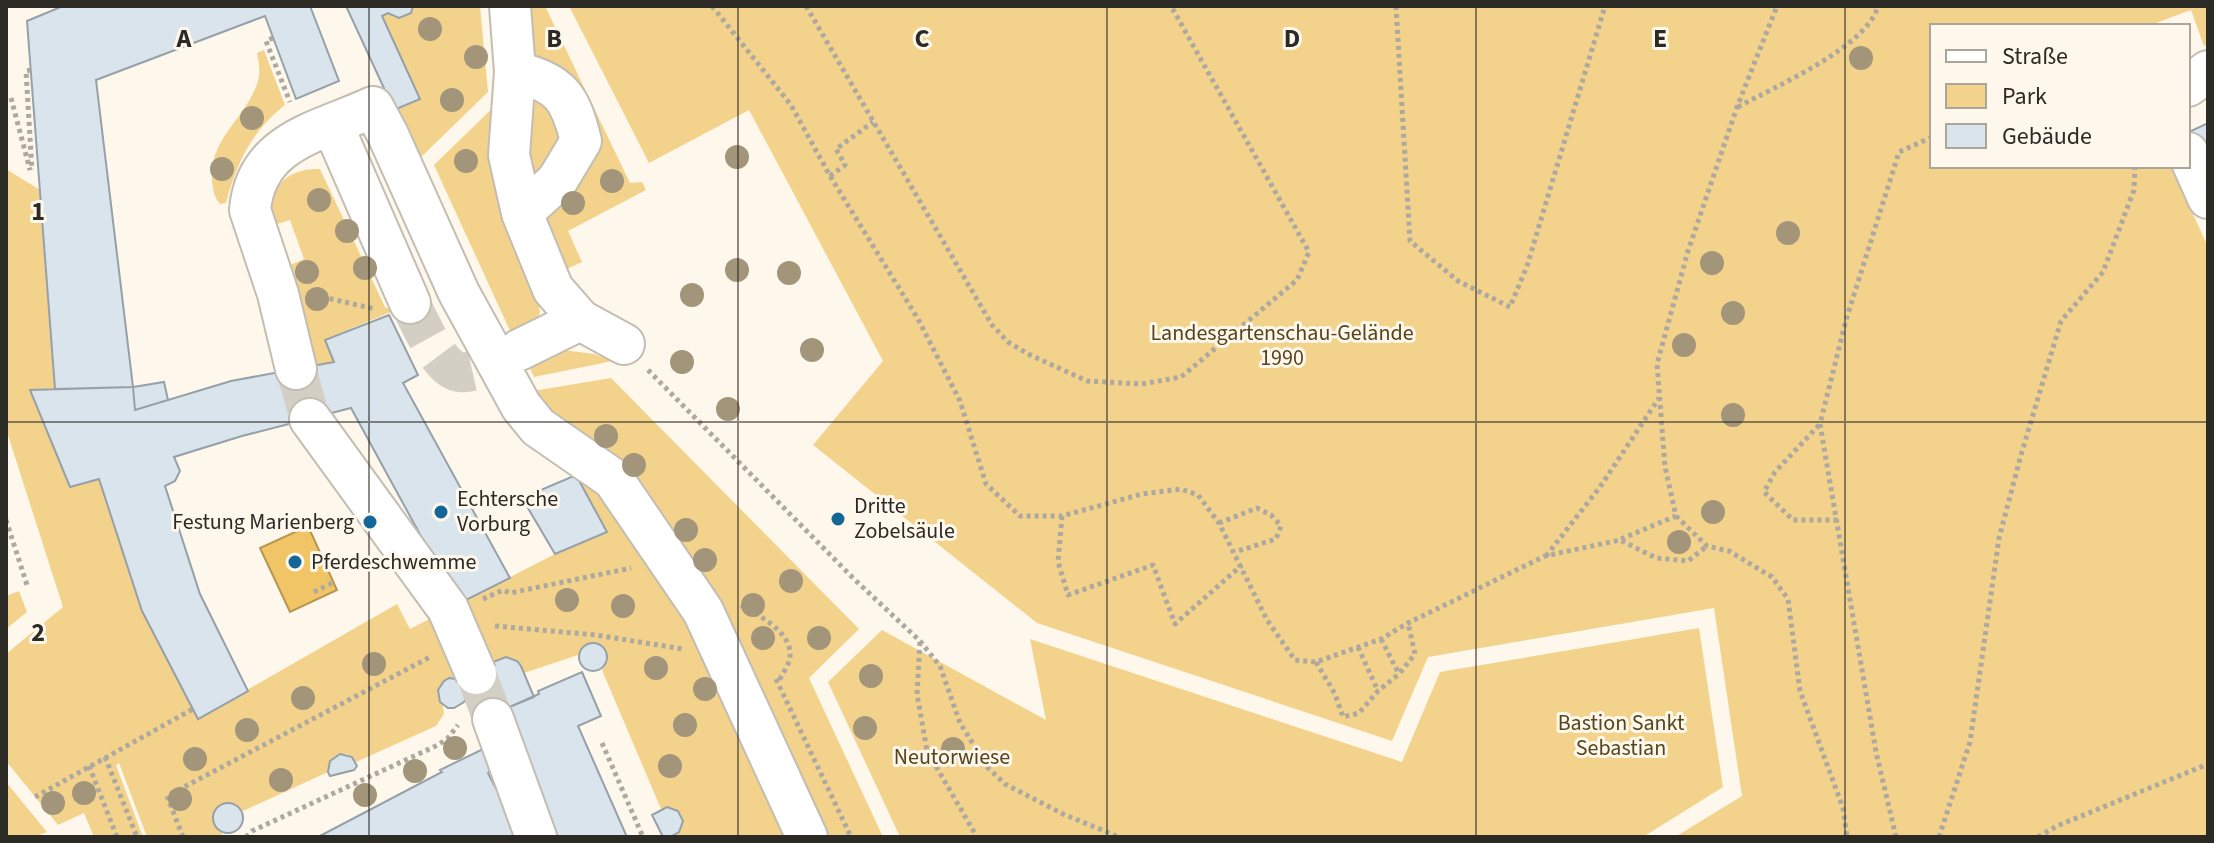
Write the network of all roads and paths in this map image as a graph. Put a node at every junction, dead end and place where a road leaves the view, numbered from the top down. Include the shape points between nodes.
1 (510, 6) edge
2 (712, 6) edge
3 (806, 6) edge
4 (1171, 6) edge
5 (1396, 6) edge
6 (1605, 6) edge
7 (1777, 6) edge
8 (1878, 6) edge
9 (273, 38) dead end
10 (31, 70) dead end
11 (2208, 71) edge
12 (515, 72) junction
13 (2190, 84) edge
14 (11, 98) dead end
15 (290, 102) dead end
16 (1737, 107) junction
17 (873, 122) junction
18 (333, 126) junction
19 (1930, 138) edge
20 (2190, 158) edge
21 (2135, 168) edge
22 (830, 176) junction
23 (2208, 198) edge
24 (522, 213) junction
25 (410, 303) tunnel mouth
26 (580, 320) junction
27 (624, 344) joint
28 (519, 350) tunnel mouth
29 (296, 369) tunnel mouth
30 (1659, 398) junction
31 (310, 419) tunnel mouth
32 (1820, 424) junction
33 (1062, 516) junction
34 (1676, 516) junction
35 (6, 520) edge
36 (1837, 520) junction
37 (1219, 523) junction
38 (1620, 540) junction
39 (1707, 546) junction
40 (1235, 552) junction
41 (1545, 556) junction
42 (667, 560) junction
43 (1242, 565) junction
44 (334, 582) dead end
45 (28, 588) dead end
46 (503, 590) dead end
47 (314, 592) dead end
48 (703, 611) junction
49 (1408, 623) junction
50 (494, 626) dead end
51 (1381, 639) junction
52 (920, 641) junction
53 (1358, 647) junction
54 (437, 653) dead end
55 (1316, 662) junction
56 (476, 674) tunnel mouth
57 (1399, 674) junction
58 (779, 681) dead end
59 (1378, 691) junction
60 (193, 709) dead end
61 (477, 720) joint
62 (602, 743) dead end
63 (105, 757) junction
64 (2208, 764) edge
65 (89, 766) junction
66 (35, 797) dead end
67 (117, 837) edge
68 (137, 837) edge
69 (183, 837) edge
70 (246, 837) edge
71 (536, 837) edge
72 (643, 837) edge
73 (807, 837) edge
74 (977, 837) edge
75 (1119, 837) edge
76 (1847, 837) edge
77 (1896, 837) edge
78 (1939, 837) edge
79 (2038, 837) edge

1 - 12 street
2 - 22 path via 791,105
3 - 17 path
4 - 17 path via 1309,252 1297,280 1181,377 1142,384 1087,381 1008,342 992,325
5 - 6 path via 1410,241 1458,281 1510,307
7 - 16 path
8 - 16 path via 1875,19 1843,49
9 - 15 path via 266,41
10 - 14 path via 26,71 32,170
11 - 13 street
12 - 24 street via 509,155
12 - 24 street via 544,79 558,91 573,110 581,141 557,181
16 - 30 path via 1657,364
17 - 22 path via 836,149 845,165
18 - 25 street
18 - 29 street via 289,142 272,157 257,177 250,210
18 - 42 street via 373,107 459,293 521,406 538,427 613,479
19 - 32 path via 1899,152 1846,320
20 - 23 street
21 - 78 path via 2134,190 2103,272 2061,321 2025,442 1999,538 1970,742
22 - 33 path via 918,319 960,401 986,484 1020,516
24 - 26 street via 553,289
26 - 27 street
26 - 28 street
27 - 52 path
30 - 34 path
30 - 41 path via 1600,487
31 - 56 street, bridge via 448,609
32 - 36 path
32 - 36 path via 1775,472 1764,492 1793,520
33 - 37 path via 1181,489 1198,495
33 - 43 path via 1058,562 1068,595 1153,565 1175,624
34 - 38 path
34 - 39 path
35 - 45 path
36 - 77 path via 1876,752
37 - 40 path
37 - 40 path via 1257,508 1281,526 1276,539
38 - 39 path via 1656,558 1688,561
38 - 41 path
39 - 76 path via 1729,551 1772,577 1788,599 1800,691 1843,808
40 - 43 path
41 - 49 path
42 - 46 path via 541,588
42 - 48 street
43 - 55 path via 1267,620 1295,660
44 - 47 path
48 - 50 path via 685,649
48 - 58 path via 714,597 726,597 766,620 786,639 790,657
48 - 73 street
49 - 51 path
49 - 57 path via 1415,654
51 - 53 path
51 - 57 path
52 - 74 path via 917,694 927,751
52 - 75 path via 940,666 960,723 988,768 1005,784
53 - 55 path
53 - 59 path
54 - 69 path via 167,796
55 - 59 path via 1343,717 1359,713
57 - 59 path
60 - 63 path
61 - 70 path via 438,745
61 - 71 street
62 - 72 path
63 - 65 path
63 - 68 path
64 - 79 path
65 - 66 path
65 - 67 path

